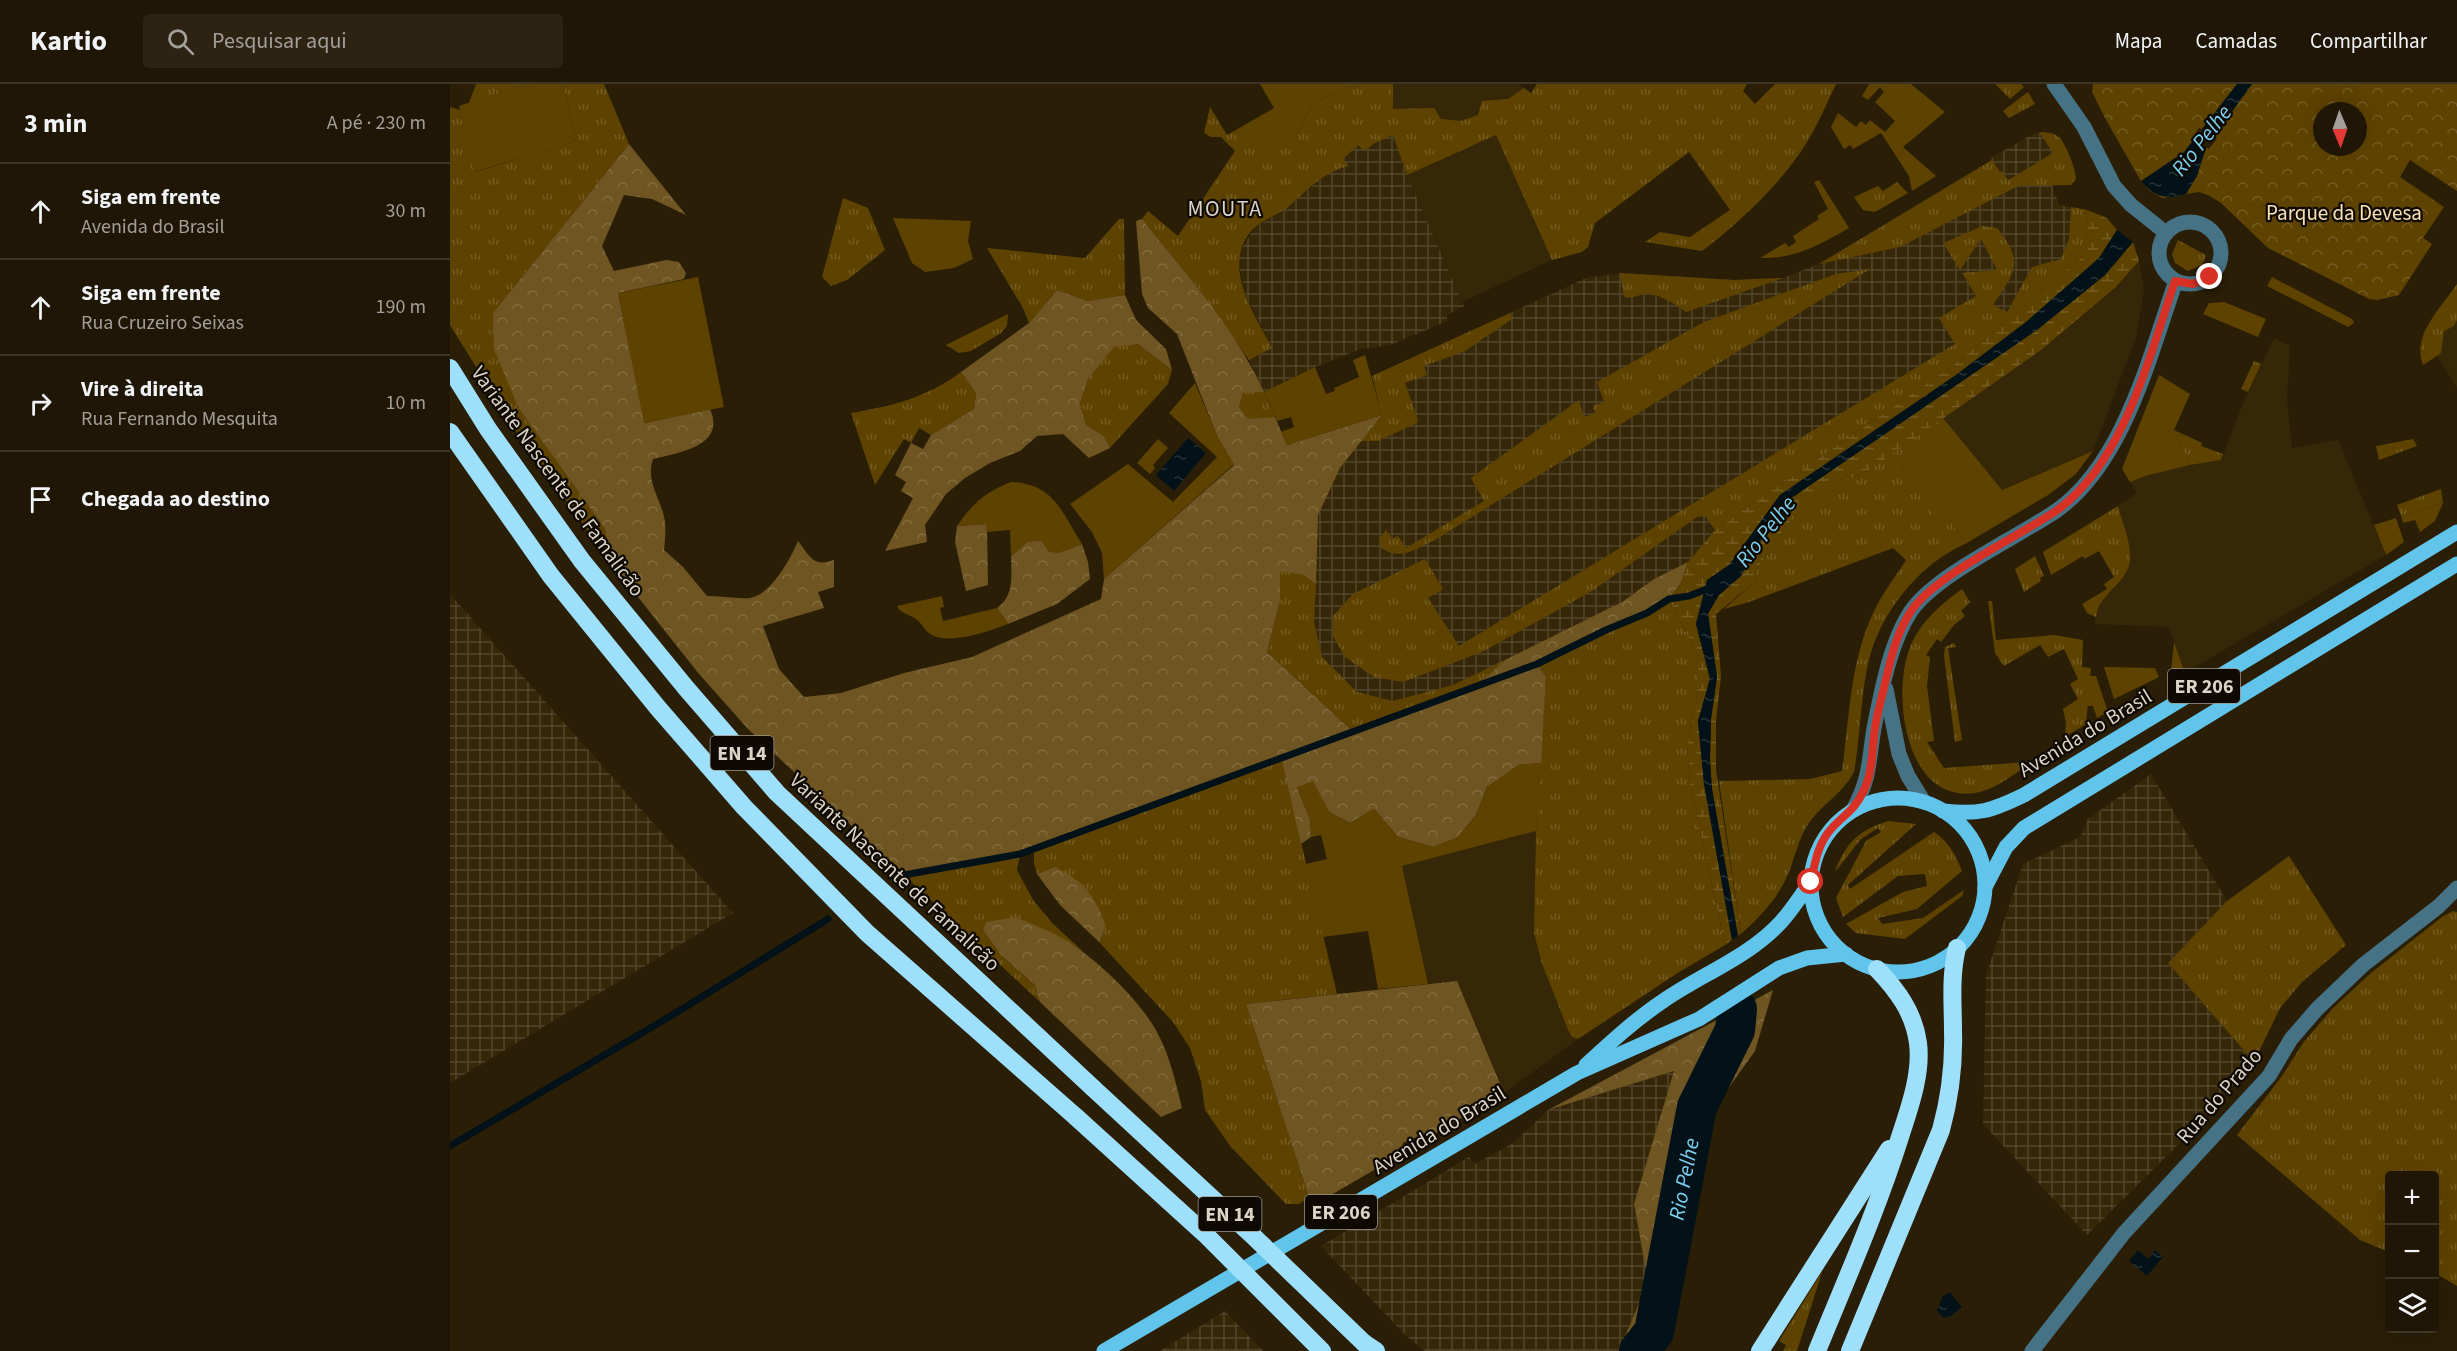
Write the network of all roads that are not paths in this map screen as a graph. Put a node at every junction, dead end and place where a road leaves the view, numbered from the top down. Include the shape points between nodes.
1 (2054, 84) edge
2 (2166, 233) junction
3 (2175, 281) junction
4 (450, 368) edge
5 (450, 432) edge
6 (2457, 532) edge
7 (2457, 564) edge
8 (1885, 684) junction
9 (1924, 802) junction
10 (1853, 810) junction
11 (1943, 810) junction
12 (1811, 882) junction
13 (1985, 887) junction
14 (2457, 888) edge
15 (1957, 948) junction
16 (1846, 954) junction
17 (1877, 969) junction
18 (1577, 1073) junction
19 (1905, 1122) junction
20 (1763, 1347) edge
21 (1371, 1348) edge
22 (1104, 1351) edge
23 (1322, 1351) edge
24 (1817, 1351) edge
25 (1850, 1351) edge
26 (2032, 1351) edge

1 - 2 street via 2084,127 2114,186
2 - 3 street via 2160,242 2160,265
2 - 3 street via 2181,223 2199,223 2215,234 2221,250 2217,269 2210,277 2193,284
3 - 8 street via 2122,430 2107,456 2084,487 2057,510 1930,590 1899,631
4 - 21 highway, Variante Nascente de Famalicão / EN 14, bridge via 488,429 582,561 777,793
5 - 23 highway, EN 14, bridge via 551,576 744,807 867,933 1204,1234
6 - 11 main road, Avenida do Brasil / ER 206 via 2024,795 1996,809 1970,814
7 - 13 main road, Avenida do Brasil / ER 206 via 2024,828 2006,847
8 - 9 street via 1899,754
8 - 10 street via 1865,788
9 - 10 main road, Avenida do Brasil / ER 206 via 1887,799
9 - 11 main road, Avenida do Brasil / ER 206
10 - 12 main road, Avenida do Brasil / ER 206 via 1831,829 1816,853
11 - 13 main road, Avenida do Brasil via 1958,821 1974,843 1984,869
12 - 16 main road, Avenida do Brasil via 1812,903 1819,922 1830,940
12 - 18 main road, Avenida do Brasil / ER 206 via 1781,922 1760,941 1664,1001 1623,1031
13 - 15 main road, Avenida do Brasil / ER 206 via 1972,930
14 - 26 street, Rua do Prado via 2363,965 2317,1009 2291,1039 2270,1076 2124,1233
15 - 17 main road, Avenida do Brasil / ER 206 via 1920,969
15 - 25 highway via 1951,992 1953,1069 1944,1121
16 - 17 main road, Avenida do Brasil / ER 206
16 - 18 main road, Avenida do Brasil / ER 206 via 1807,958 1779,968 1699,1018
17 - 19 highway via 1905,1003 1914,1023 1917,1069
18 - 22 main road, Avenida do Brasil / ER 206
19 - 20 highway
19 - 24 highway

